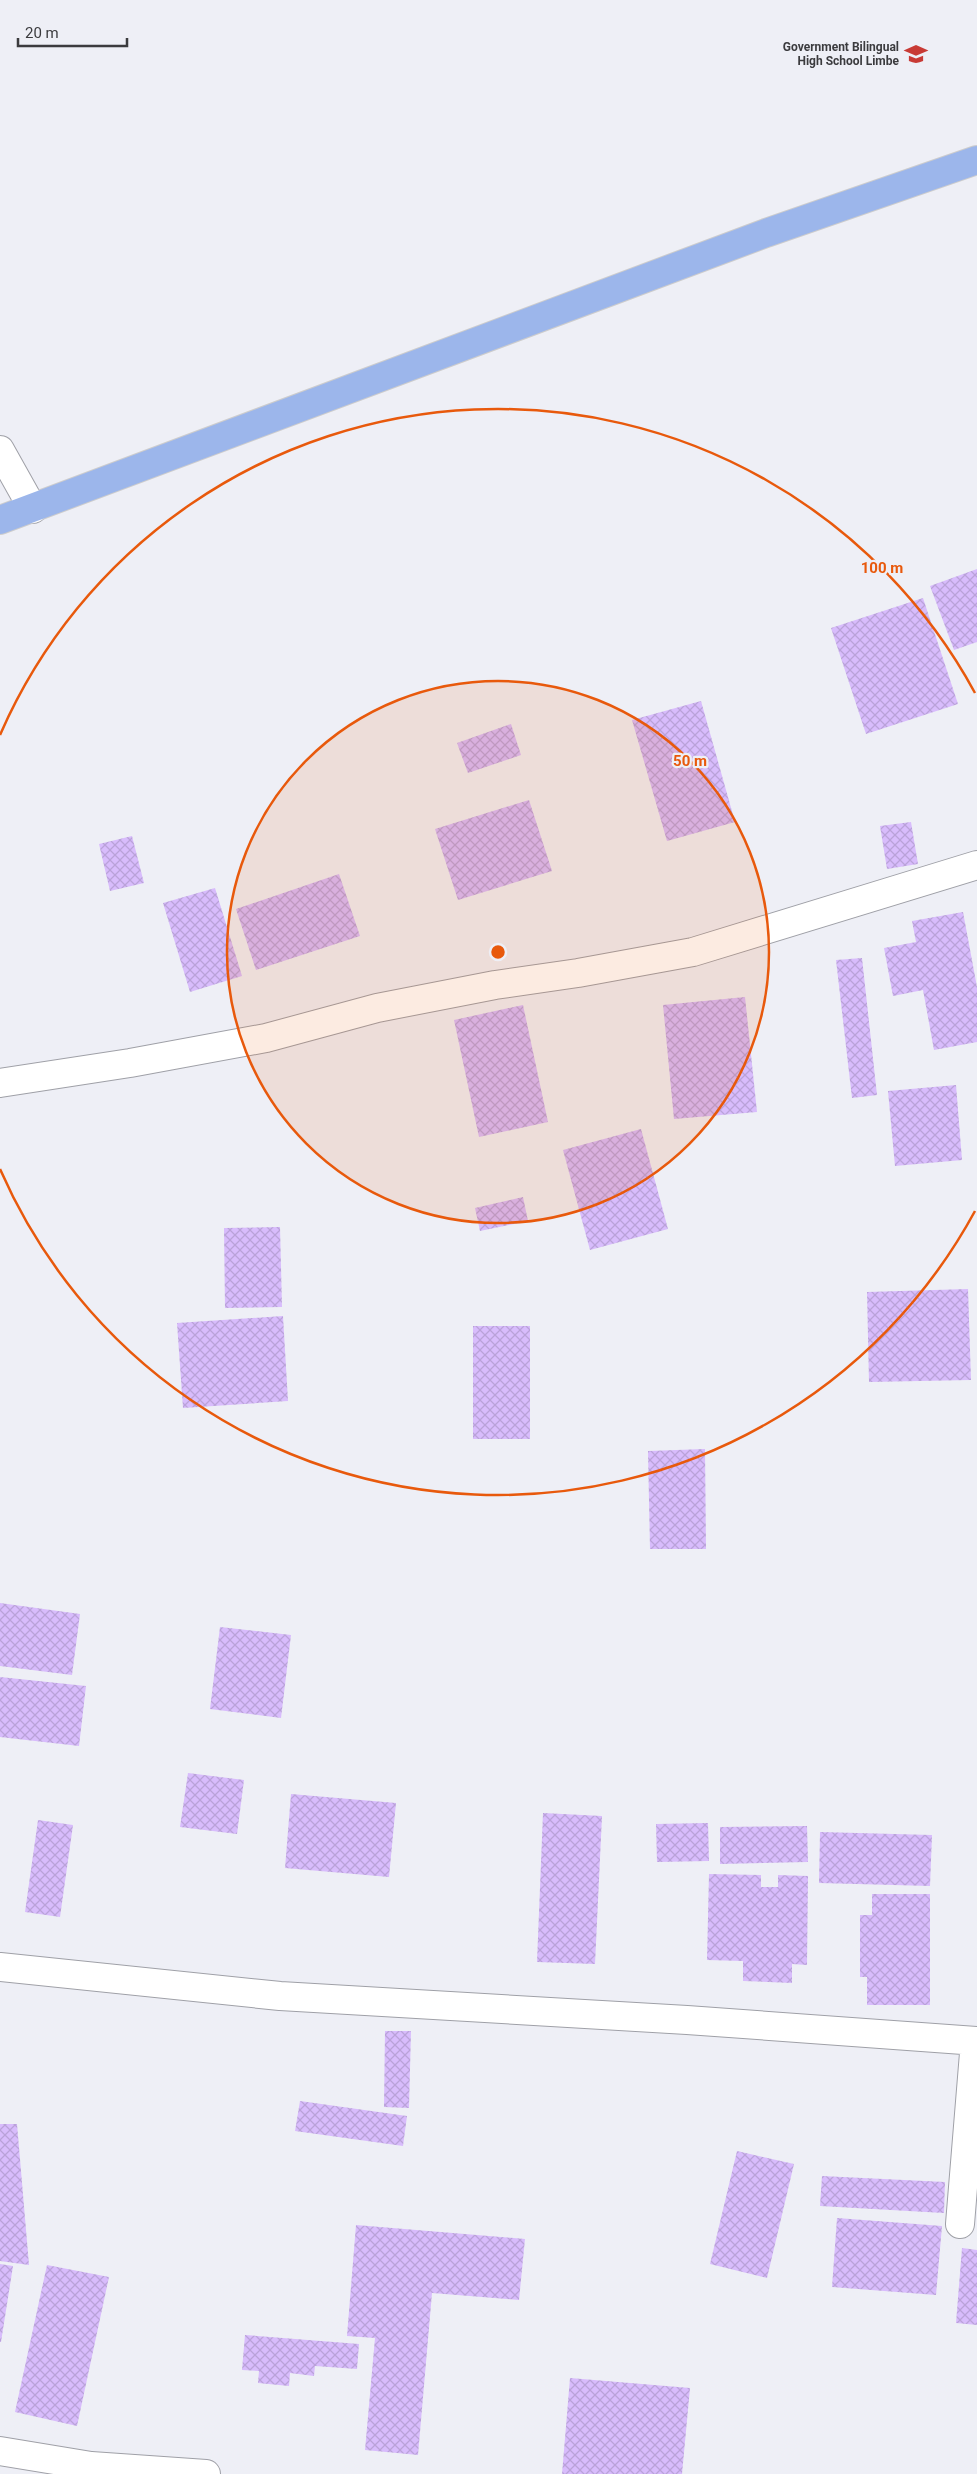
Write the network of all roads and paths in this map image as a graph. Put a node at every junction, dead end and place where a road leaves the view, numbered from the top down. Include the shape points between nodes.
1 (977, 160) edge
2 (0, 450) edge
3 (33, 510) junction
4 (0, 520) edge
5 (977, 864) edge
6 (0, 1083) edge
7 (0, 1966) edge
8 (976, 2041) edge
9 (960, 2224) dead end
10 (0, 2451) edge
11 (206, 2474) edge

1 - 3 main road via 756,236 209,440
2 - 3 street
3 - 4 main road
5 - 6 street via 693,952 377,1008 256,1040 130,1064
7 - 8 street via 280,1996
8 - 9 street
10 - 11 street via 91,2466

